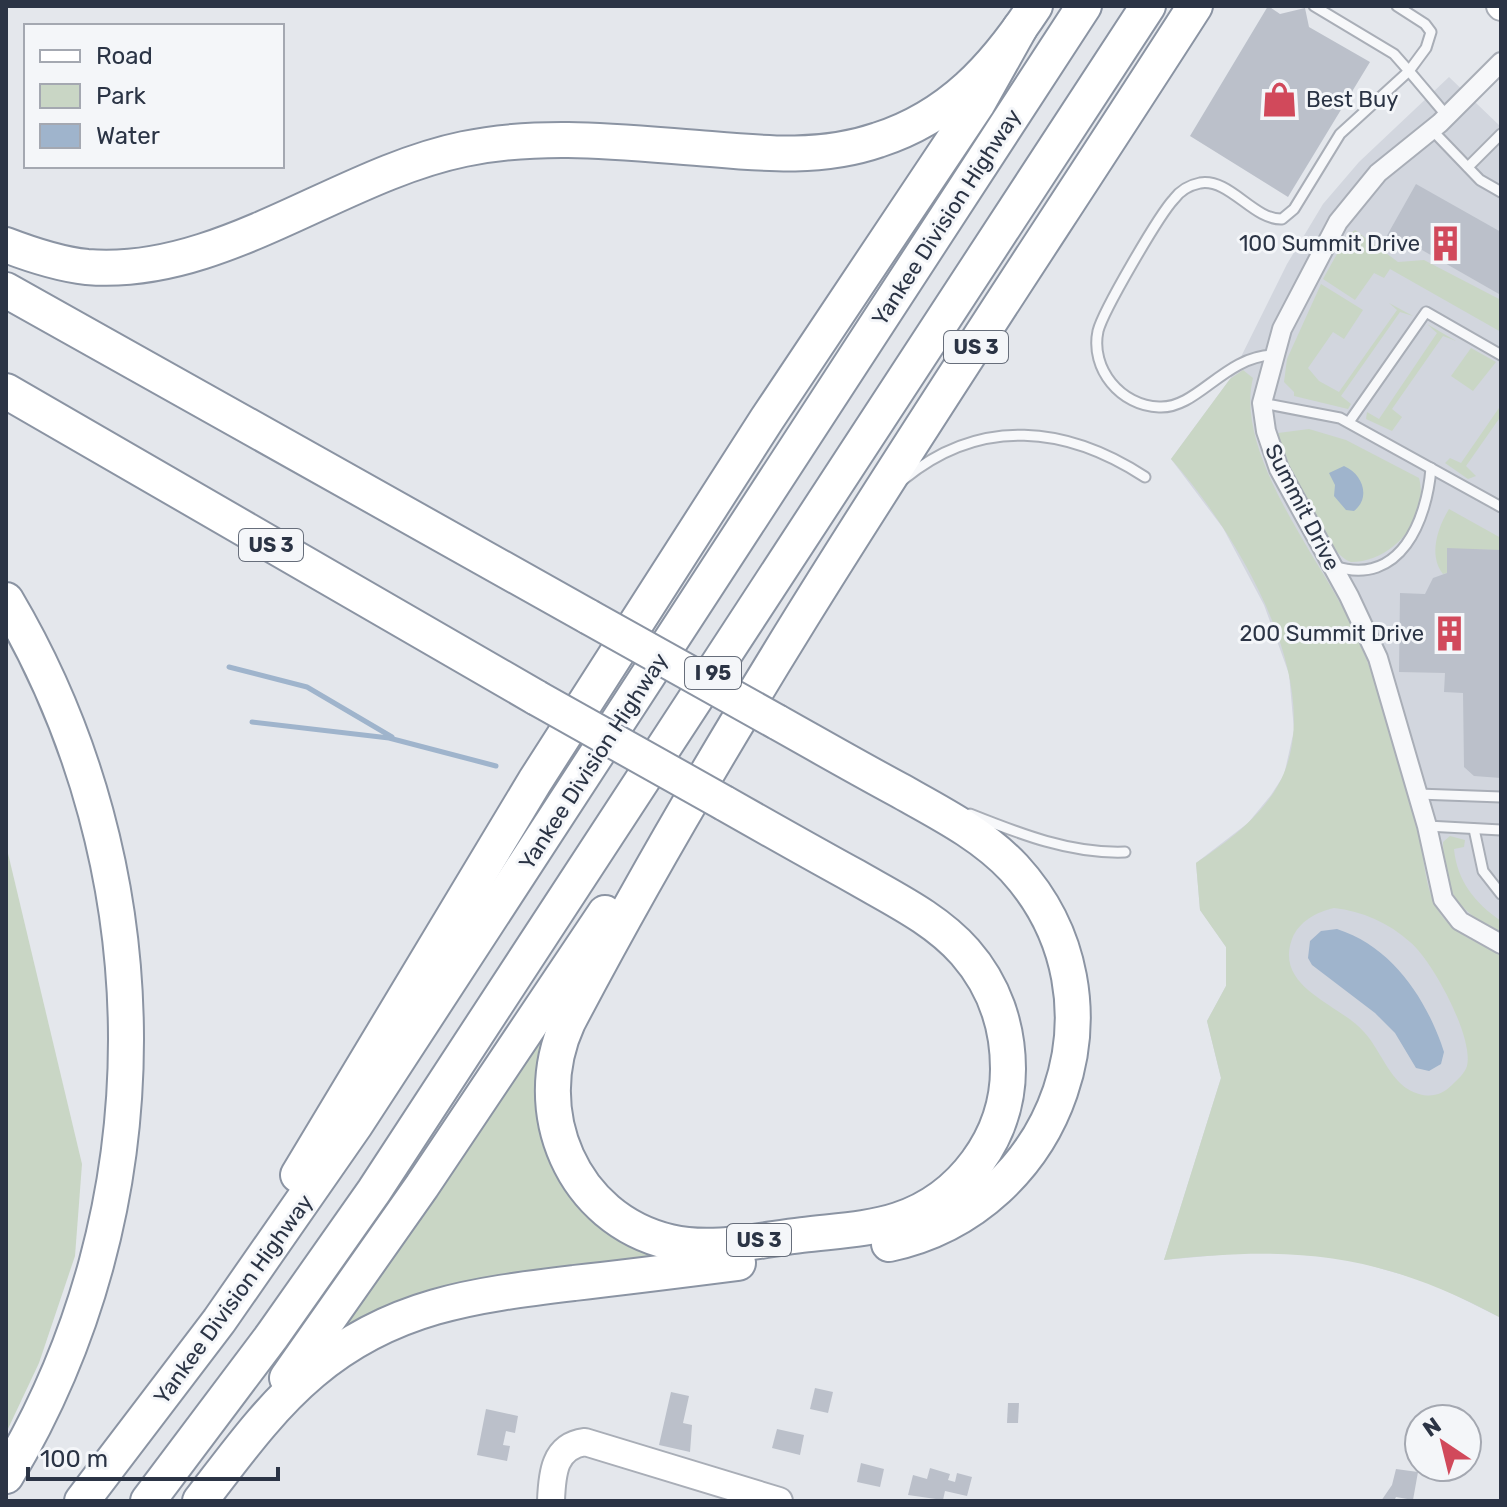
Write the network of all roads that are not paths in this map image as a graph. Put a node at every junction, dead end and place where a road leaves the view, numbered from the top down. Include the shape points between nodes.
1 (1084, 6) edge
2 (1148, 6) edge
3 (1195, 6) edge
4 (1314, 6) edge
5 (1397, 6) edge
6 (1027, 17) edge
7 (1501, 62) edge
8 (1409, 71) junction
9 (1447, 116) junction
10 (1432, 130) junction
11 (1500, 136) edge
12 (1468, 167) junction
13 (1501, 192) edge
14 (6, 245) edge
15 (6, 290) edge
16 (1272, 355) junction
17 (1501, 355) edge
18 (6, 391) edge
19 (1262, 403) junction
20 (1349, 422) junction
21 (1431, 468) junction
22 (1145, 477) dead end
23 (1501, 507) edge
24 (868, 516) junction
25 (1331, 565) junction
26 (6, 600) edge
27 (757, 688) junction
28 (876, 778) junction
29 (1418, 794) junction
30 (1501, 797) edge
31 (1427, 826) junction
32 (1474, 829) junction
33 (1501, 830) edge
34 (1125, 852) dead end
35 (1501, 894) edge
36 (1501, 944) edge
37 (219, 1321) junction
38 (258, 1426) junction
39 (6, 1476) edge
40 (82, 1501) edge
41 (148, 1501) edge
42 (200, 1501) edge
43 (551, 1501) edge
44 (779, 1501) edge

1 - 37 highway, Yankee Division Highway / I 95 via 428,1015
2 - 41 highway, I 95 via 446,1083 272,1336
3 - 24 highway, US 3
4 - 8 lane via 1394,54
5 - 8 lane via 1431,32
6 - 14 highway via 985,73 944,109 891,136 846,149 778,154 575,139 513,141 417,161 219,245 169,260 89,267
6 - 37 highway via 978,103 767,419 508,824 313,1147
7 - 9 street, Summit Drive
8 - 9 lane
8 - 16 lane via 1340,134 1294,209 1282,219 1213,184 1192,186 1178,195 1107,311 1097,340 1102,367 1116,389 1133,401 1161,408 1182,402 1243,360
9 - 10 street, Summit Drive
10 - 12 lane
10 - 16 street, Summit Drive via 1385,166 1345,212 1299,293
11 - 12 lane
12 - 13 lane
15 - 28 highway, bridge
16 - 19 street, Summit Drive
17 - 20 lane via 1426,312
18 - 27 highway, US 3, bridge via 537,698 724,803 934,924 964,951 989,986 1002,1023 1008,1080 1003,1109 978,1162 958,1184 925,1209 870,1226 719,1244 668,1242 606,1210 582,1184 559,1142 551,1094 553,1065 561,1037 665,843
19 - 20 lane
19 - 25 street, Summit Drive via 1279,469
20 - 21 lane
21 - 23 lane
21 - 25 lane via 1421,522 1400,551 1368,568
22 - 24 lane via 1096,449 1062,438 995,438 956,448 922,466
24 - 27 highway, US 3
25 - 29 street, Summit Drive via 1378,658
26 - 39 highway via 56,699 97,813 117,903 127,1026 118,1166 96,1270 54,1385
27 - 38 highway via 727,725 467,1121 288,1375
28 - 34 lane via 1047,842
28 - 38 highway via 993,848 1029,887 1056,934 1071,992 1070,1055 1053,1115 1021,1166 962,1216 907,1240 487,1294 425,1308 344,1347
29 - 30 lane
29 - 31 street, Summit Drive
31 - 32 lane
31 - 36 street, Summit Drive via 1448,908 1460,921
32 - 33 lane
32 - 35 lane via 1483,871
37 - 40 highway, Yankee Division Highway / I 95
38 - 42 highway
43 - 44 street via 557,1460 570,1444 585,1442

